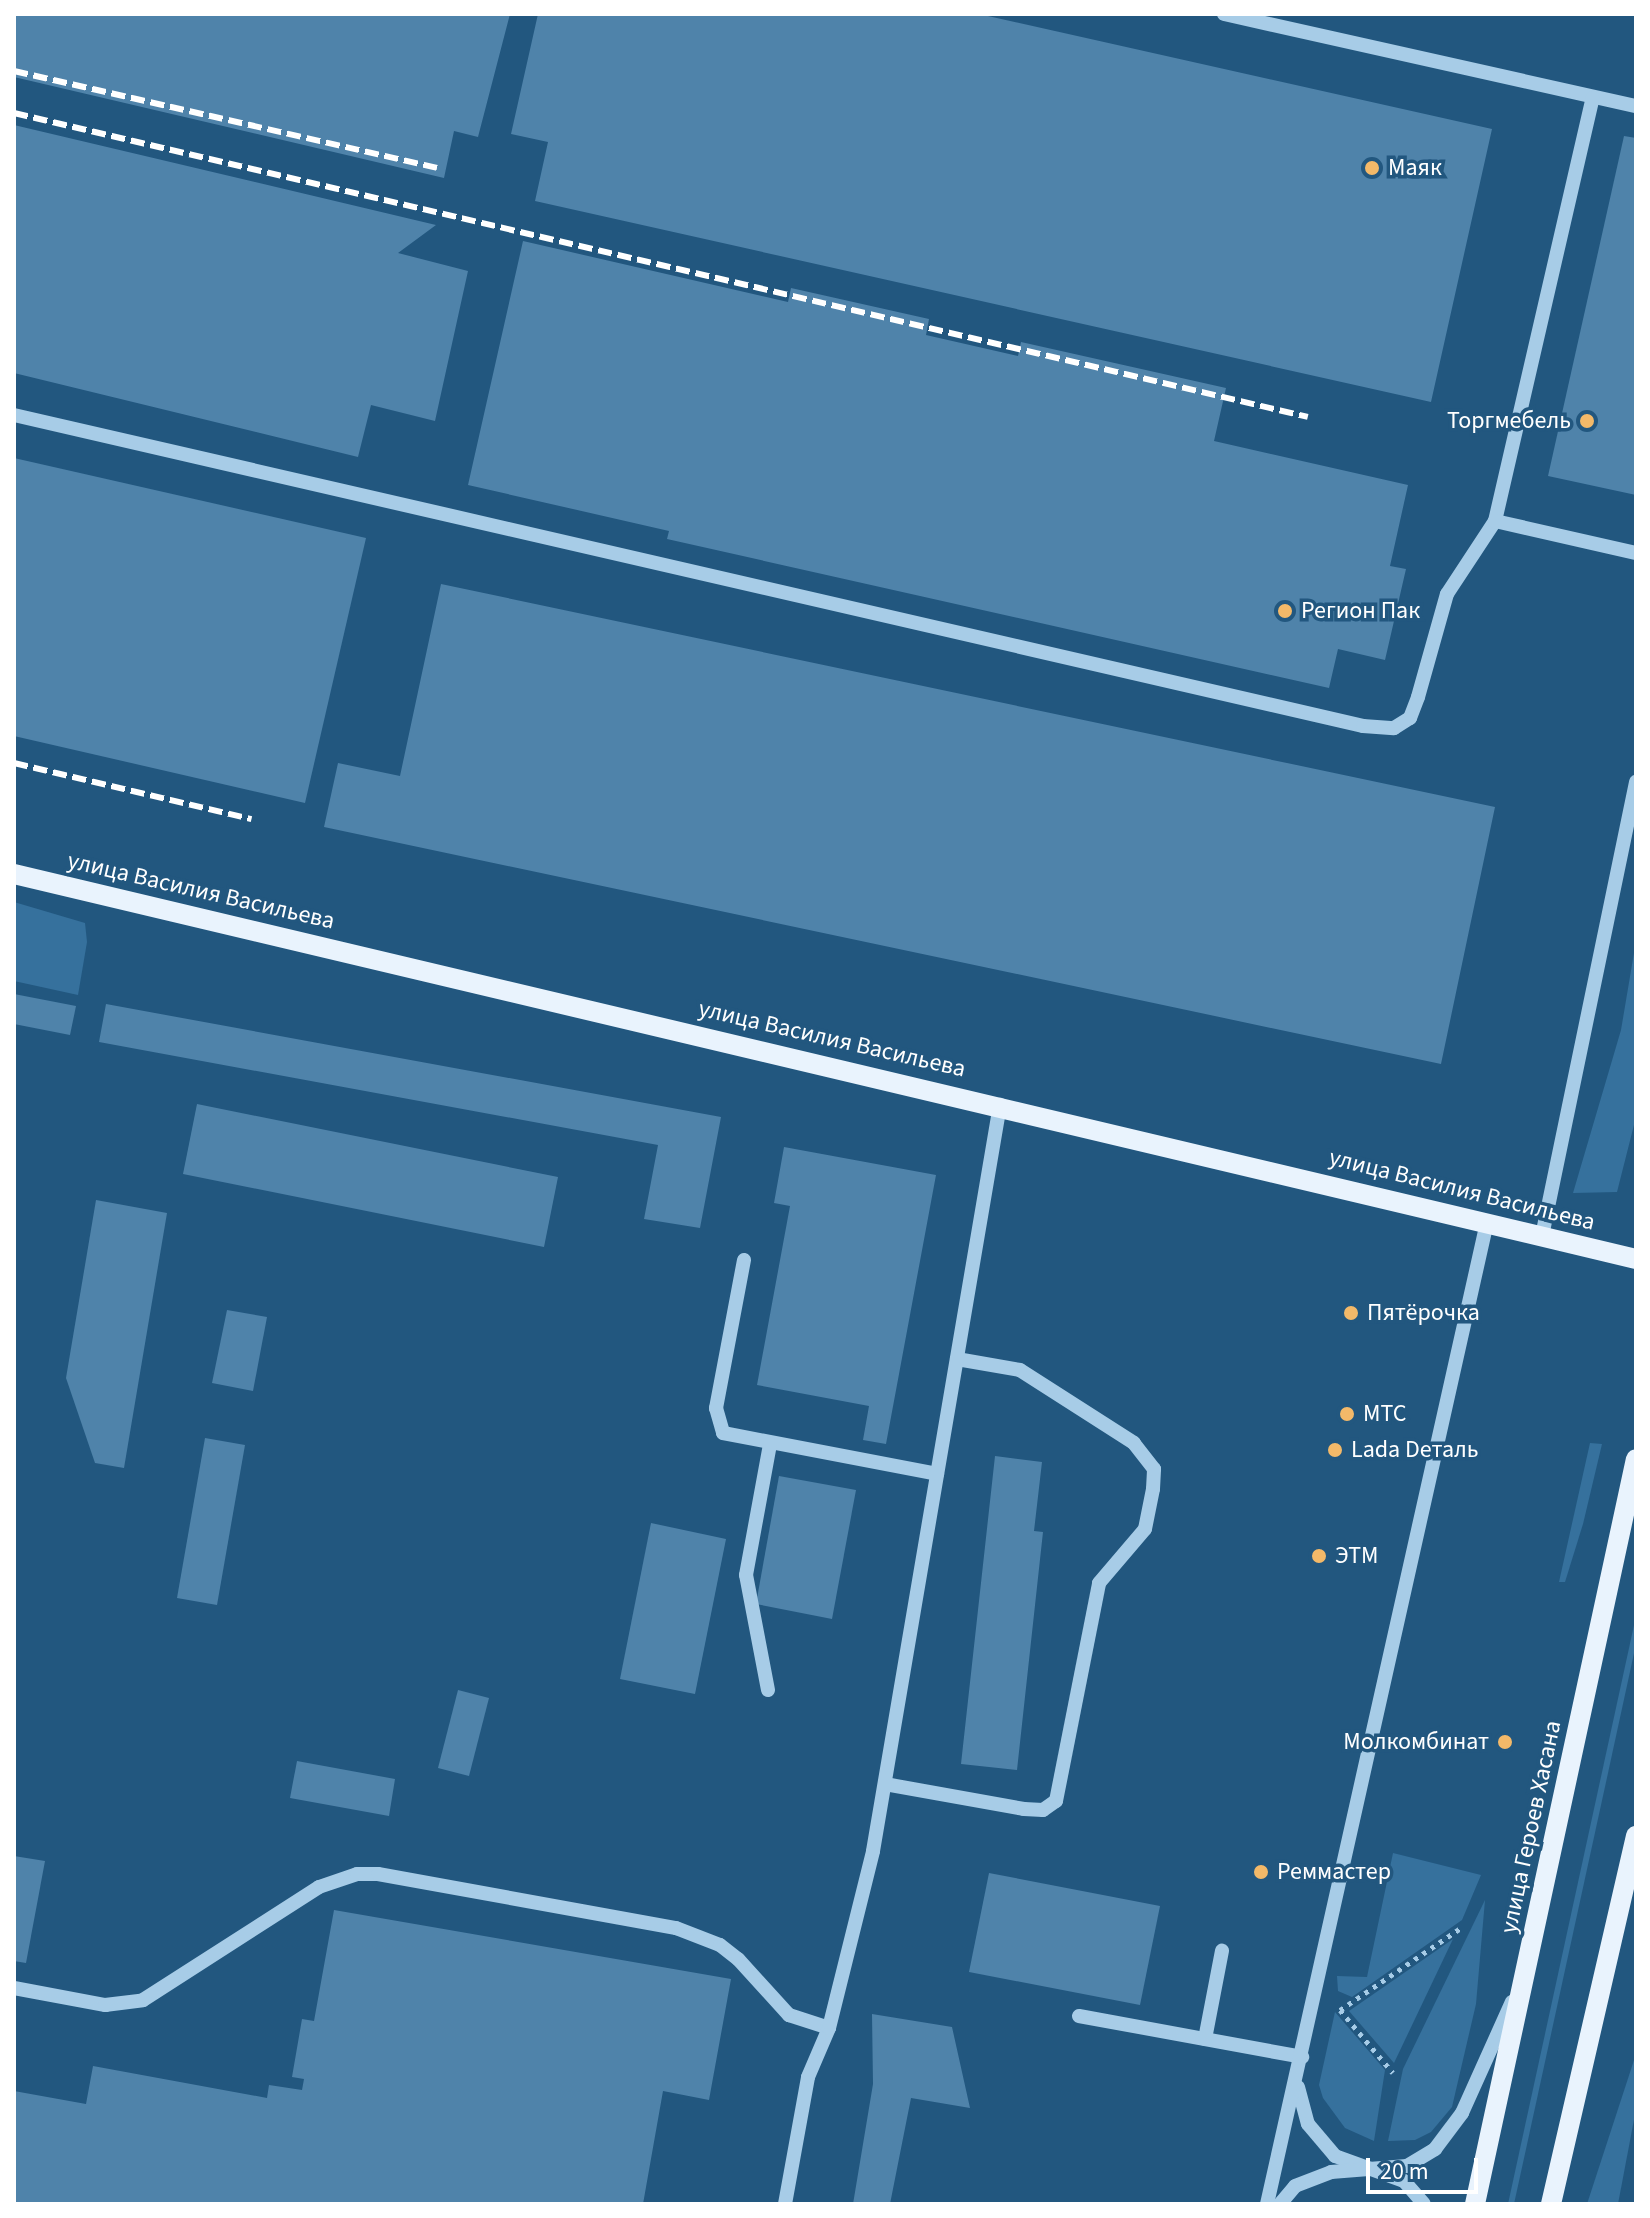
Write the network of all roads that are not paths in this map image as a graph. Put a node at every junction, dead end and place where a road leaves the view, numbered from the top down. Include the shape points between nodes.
1 (1224, 14) edge
2 (1593, 98) junction
3 (1636, 106) edge
4 (14, 415) edge
5 (1495, 521) junction
6 (1636, 553) edge
7 (1636, 782) edge
8 (14, 874) edge
9 (1000, 1105) junction
10 (1487, 1222) junction
11 (1542, 1236) junction
12 (1636, 1259) edge
13 (744, 1260) dead end
14 (957, 1359) junction
15 (770, 1444) junction
16 (1636, 1459) edge
17 (937, 1474) junction
18 (768, 1690) dead end
19 (885, 1784) junction
20 (1636, 1836) edge
21 (1222, 1951) dead end
22 (1529, 1965) junction
23 (14, 1988) edge
24 (1079, 2016) dead end
25 (829, 2028) junction
26 (1205, 2039) junction
27 (1302, 2057) junction
28 (1297, 2085) junction
29 (1375, 2169) junction
30 (785, 2204) edge
31 (1267, 2204) edge
32 (1280, 2204) edge
33 (1424, 2204) edge
34 (1475, 2204) edge
35 (1551, 2204) edge

1 - 2 lane
2 - 3 lane
2 - 5 lane
4 - 5 lane via 1363,726 1394,728 1410,718 1447,594
5 - 6 lane
7 - 11 lane
8 - 9 main road, улица Василия Васильева
9 - 10 main road, улица Василия Васильева
9 - 14 lane
10 - 11 main road, улица Василия Васильева
10 - 27 lane
11 - 12 main road, улица Василия Васильева
13 - 15 lane via 716,1421 723,1433
14 - 17 lane
14 - 19 lane via 1020,1370 1134,1443 1154,1469 1153,1489 1145,1529 1099,1583 1056,1801 1043,1810 1024,1809
15 - 17 lane
15 - 18 lane via 746,1575
16 - 22 main road, улица Героев Хасана
17 - 19 lane
19 - 25 lane
20 - 35 main road
21 - 26 lane
22 - 29 lane via 1462,2113 1435,2149 1407,2166
22 - 34 main road, улица Героев Хасана
23 - 25 lane via 105,2005 143,2000 319,1887 357,1874 378,1874 676,1928 720,1945 789,2015
24 - 26 lane
25 - 30 lane via 808,2077
26 - 27 lane
27 - 28 lane
28 - 29 lane via 1308,2124 1335,2156
28 - 31 lane
29 - 32 lane via 1331,2172 1295,2186
29 - 33 lane via 1404,2181

